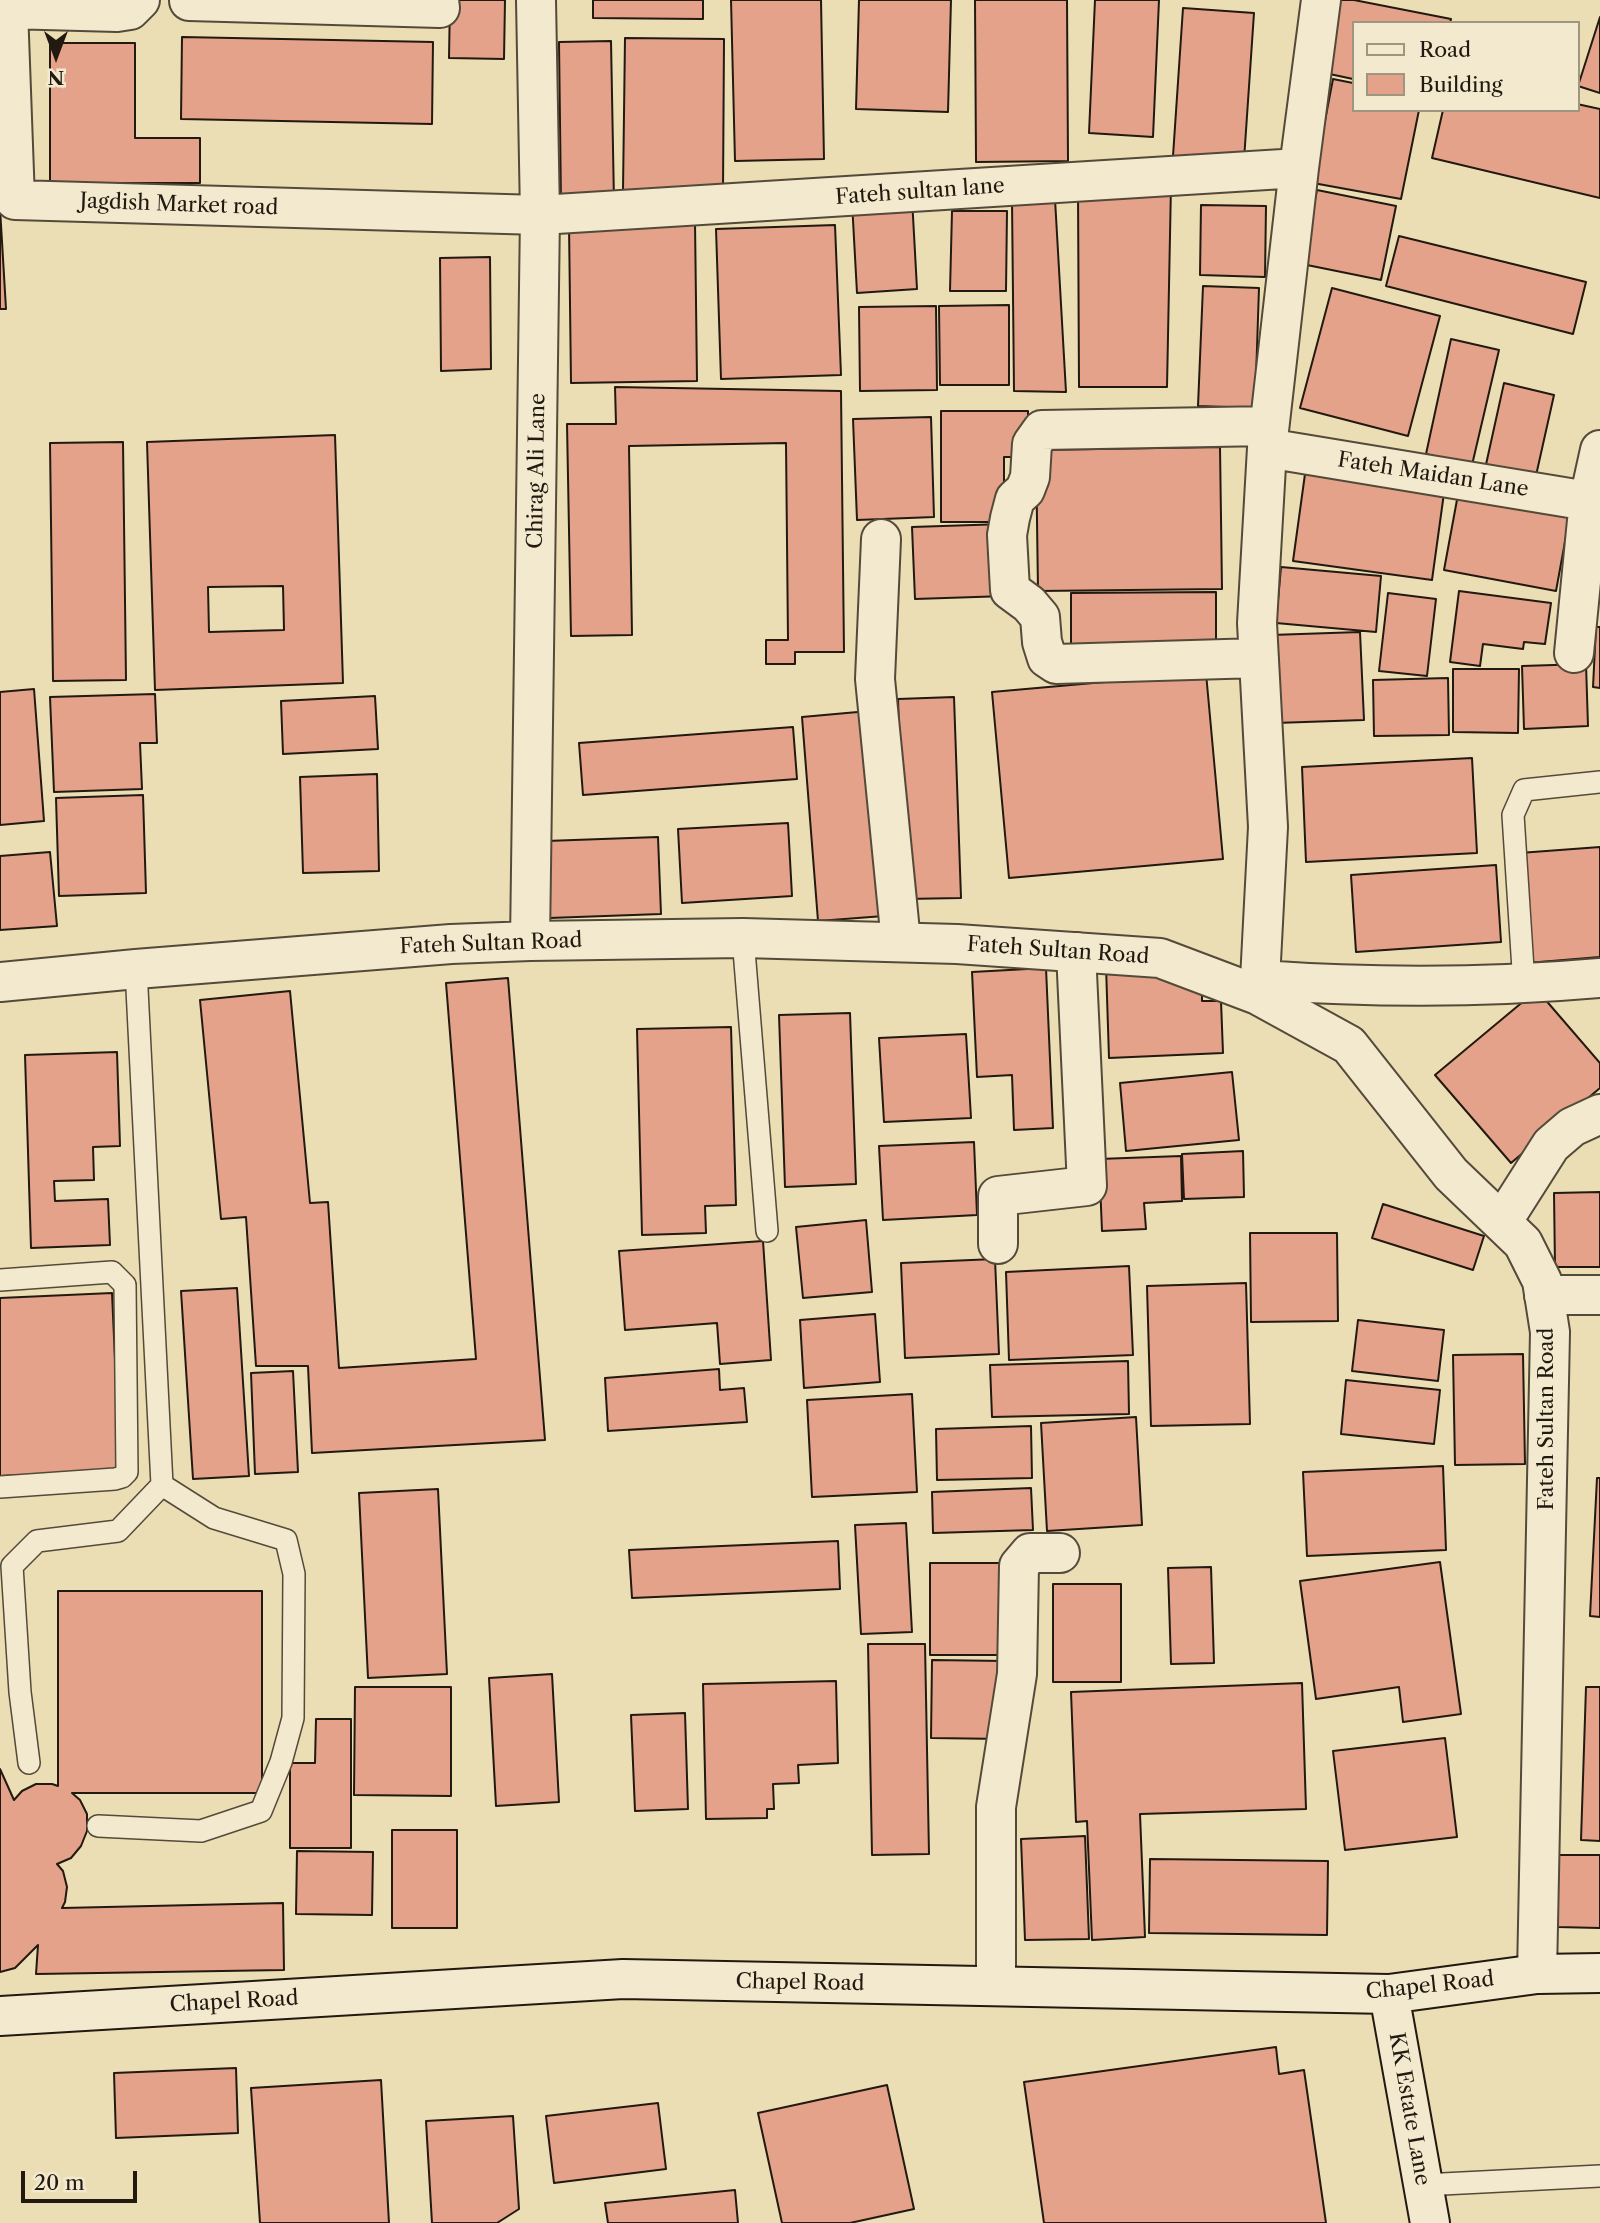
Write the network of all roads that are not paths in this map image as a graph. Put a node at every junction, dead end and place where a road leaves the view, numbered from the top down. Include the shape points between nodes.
1 (140, 0) edge
2 (439, 0) edge
3 (536, 0) edge
4 (1321, 0) edge
5 (188, 1) edge
6 (6, 6) edge
7 (1299, 168) junction
8 (540, 215) junction
9 (1268, 437) junction
10 (1600, 450) edge
11 (1594, 501) edge
12 (881, 540) dead end
13 (1574, 653) dead end
14 (1259, 658) junction
15 (1600, 782) edge
16 (743, 938) junction
17 (530, 941) junction
18 (901, 942) junction
19 (1076, 952) junction
20 (136, 969) junction
21 (1600, 978) edge
22 (0, 982) edge
23 (1524, 985) junction
24 (1259, 987) junction
25 (1600, 1114) edge
26 (1502, 1222) junction
27 (767, 1231) dead end
28 (998, 1244) dead end
29 (0, 1280) edge
30 (1544, 1295) junction
31 (1600, 1295) edge
32 (162, 1485) junction
33 (0, 1487) edge
34 (1060, 1553) dead end
35 (29, 1763) dead end
36 (98, 1826) dead end
37 (1600, 1973) edge
38 (1537, 1974) junction
39 (996, 1986) junction
40 (1389, 1994) junction
41 (0, 2016) edge
42 (1600, 2176) edge
43 (1423, 2185) junction
44 (1430, 2223) edge

1 - 6 street via 130,10 117,12
2 - 5 street via 440,8
3 - 8 street, Chirag Ali Lane
4 - 7 street
6 - 8 street, Jagdish Market road via 15,200
7 - 8 street, Fateh sultan lane
7 - 9 street
8 - 17 street, Chirag Ali Lane
9 - 11 street, Fateh Maidan Lane
9 - 14 street
9 - 14 street, Fateh Maidan Lane via 1042,430 1032,444 1030,477 1015,499 1007,535 1010,590 1040,617 1047,658 1056,664
10 - 11 street
11 - 13 street
12 - 18 street via 876,679
14 - 24 street via 1268,827
15 - 23 lane via 1524,789 1513,815
16 - 17 street, Fateh Sultan Road
16 - 18 street, Fateh Sultan Road
16 - 27 lane
17 - 20 street, Fateh Sultan Road
18 - 19 street, Fateh Sultan Road
19 - 24 street, Fateh Sultan Road via 1160,958
19 - 28 street via 1087,1186 998,1196
20 - 22 street, Fateh Sultan Road
20 - 32 lane
21 - 23 street
23 - 24 street
24 - 26 street, Fateh Sultan Road via 1349,1045 1451,1174
25 - 26 street via 1572,1127 1551,1145
26 - 30 street, Fateh Sultan Road via 1522,1243 1542,1281
29 - 33 lane via 112,1272 125,1285 127,1472 116,1479
30 - 31 street
30 - 38 street, Fateh Sultan Road via 1550,1332
32 - 35 lane via 118,1531 37,1541 12,1566
32 - 36 lane via 214,1518 286,1540 294,1574 293,1718 261,1811 201,1831
34 - 39 street via 1030,1553 1018,1566 1017,1674 996,1807
37 - 38 street, Chapel Road
38 - 40 street, Chapel Road
39 - 40 street, Chapel Road
39 - 41 street, Chapel Road via 622,1979
40 - 43 street, KK Estate Lane
42 - 43 lane
43 - 44 street, KK Estate Lane

